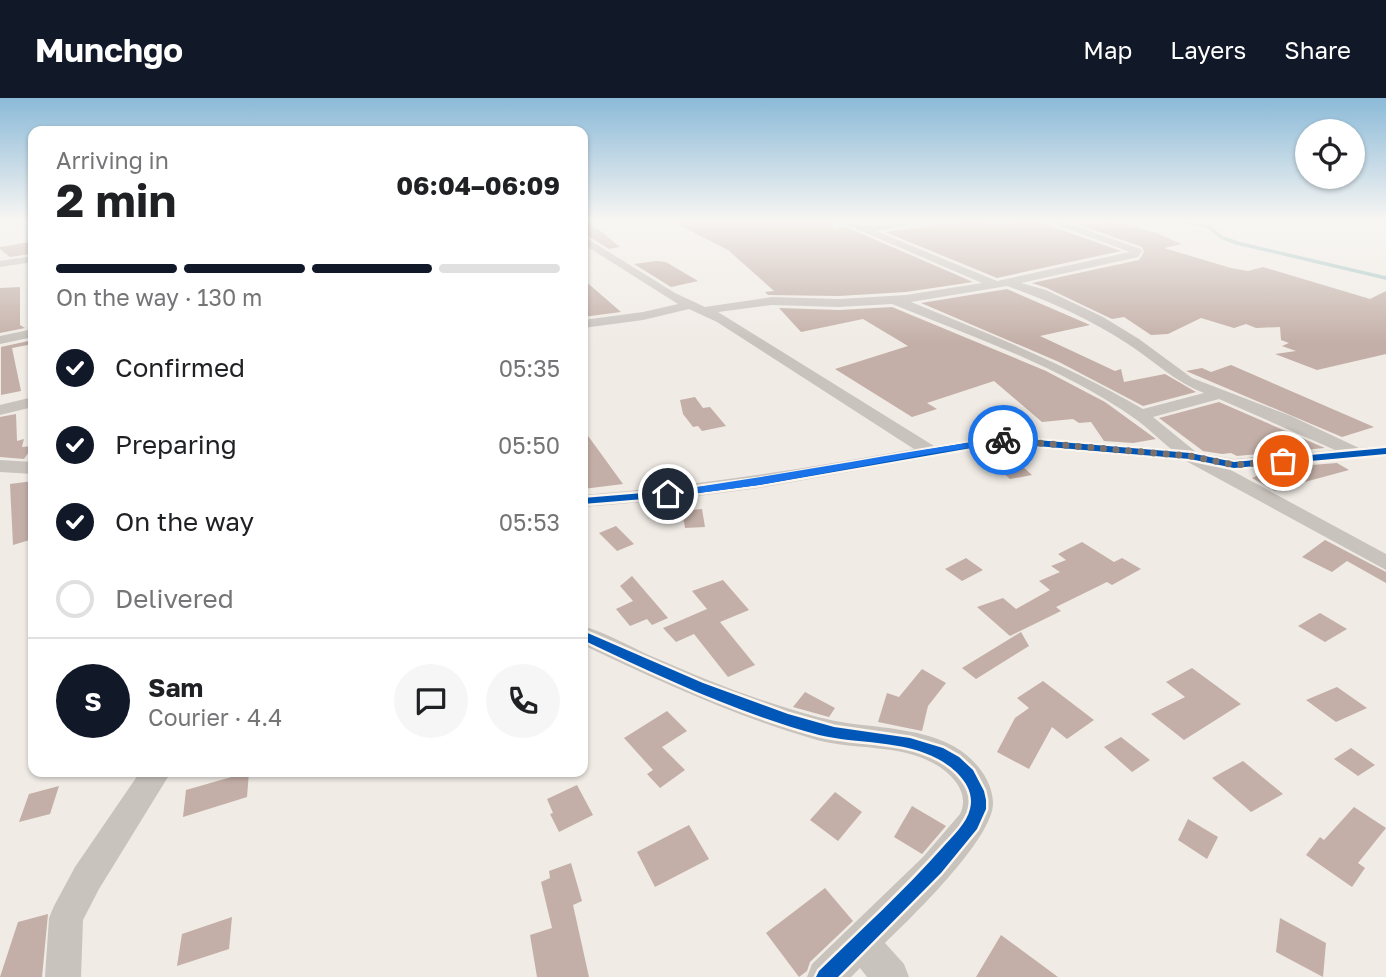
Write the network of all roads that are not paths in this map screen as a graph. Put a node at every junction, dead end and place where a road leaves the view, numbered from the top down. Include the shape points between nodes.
1 (20, 261) edge
2 (618, 261) edge
3 (942, 261) edge
4 (1102, 261) edge
5 (0, 264) edge
6 (1001, 284) junction
7 (894, 300) junction
8 (689, 305) junction
9 (708, 310) junction
10 (588, 323) edge
11 (28, 334) edge
12 (0, 341) edge
13 (1217, 395) junction
14 (28, 403) edge
15 (0, 410) edge
16 (1141, 415) junction
17 (929, 451) junction
18 (1384, 452) edge
19 (1359, 455) junction
20 (1190, 456) junction
21 (0, 466) edge
22 (28, 468) edge
23 (588, 500) edge
24 (1386, 563) edge
25 (588, 637) edge
26 (153, 777) edge
27 (860, 942) junction
28 (63, 977) edge
29 (825, 977) edge
30 (891, 977) edge

1 - 5 street
2 - 8 street
3 - 6 street
4 - 6 street
6 - 7 street
6 - 13 street via 1042,293 1098,320 1175,374
7 - 9 street via 772,301
7 - 16 street via 1004,344
8 - 9 street
8 - 10 street
9 - 17 street
11 - 12 street
13 - 16 street
13 - 19 street
14 - 15 street
16 - 20 street
17 - 20 street via 1000,440
17 - 23 street via 737,485
18 - 19 street
19 - 20 street via 1234,465
20 - 24 street
21 - 22 street
25 - 27 street via 743,705 821,729 939,752 963,768 975,787 978,809 966,831
26 - 28 street via 66,918
27 - 29 street
27 - 30 street

